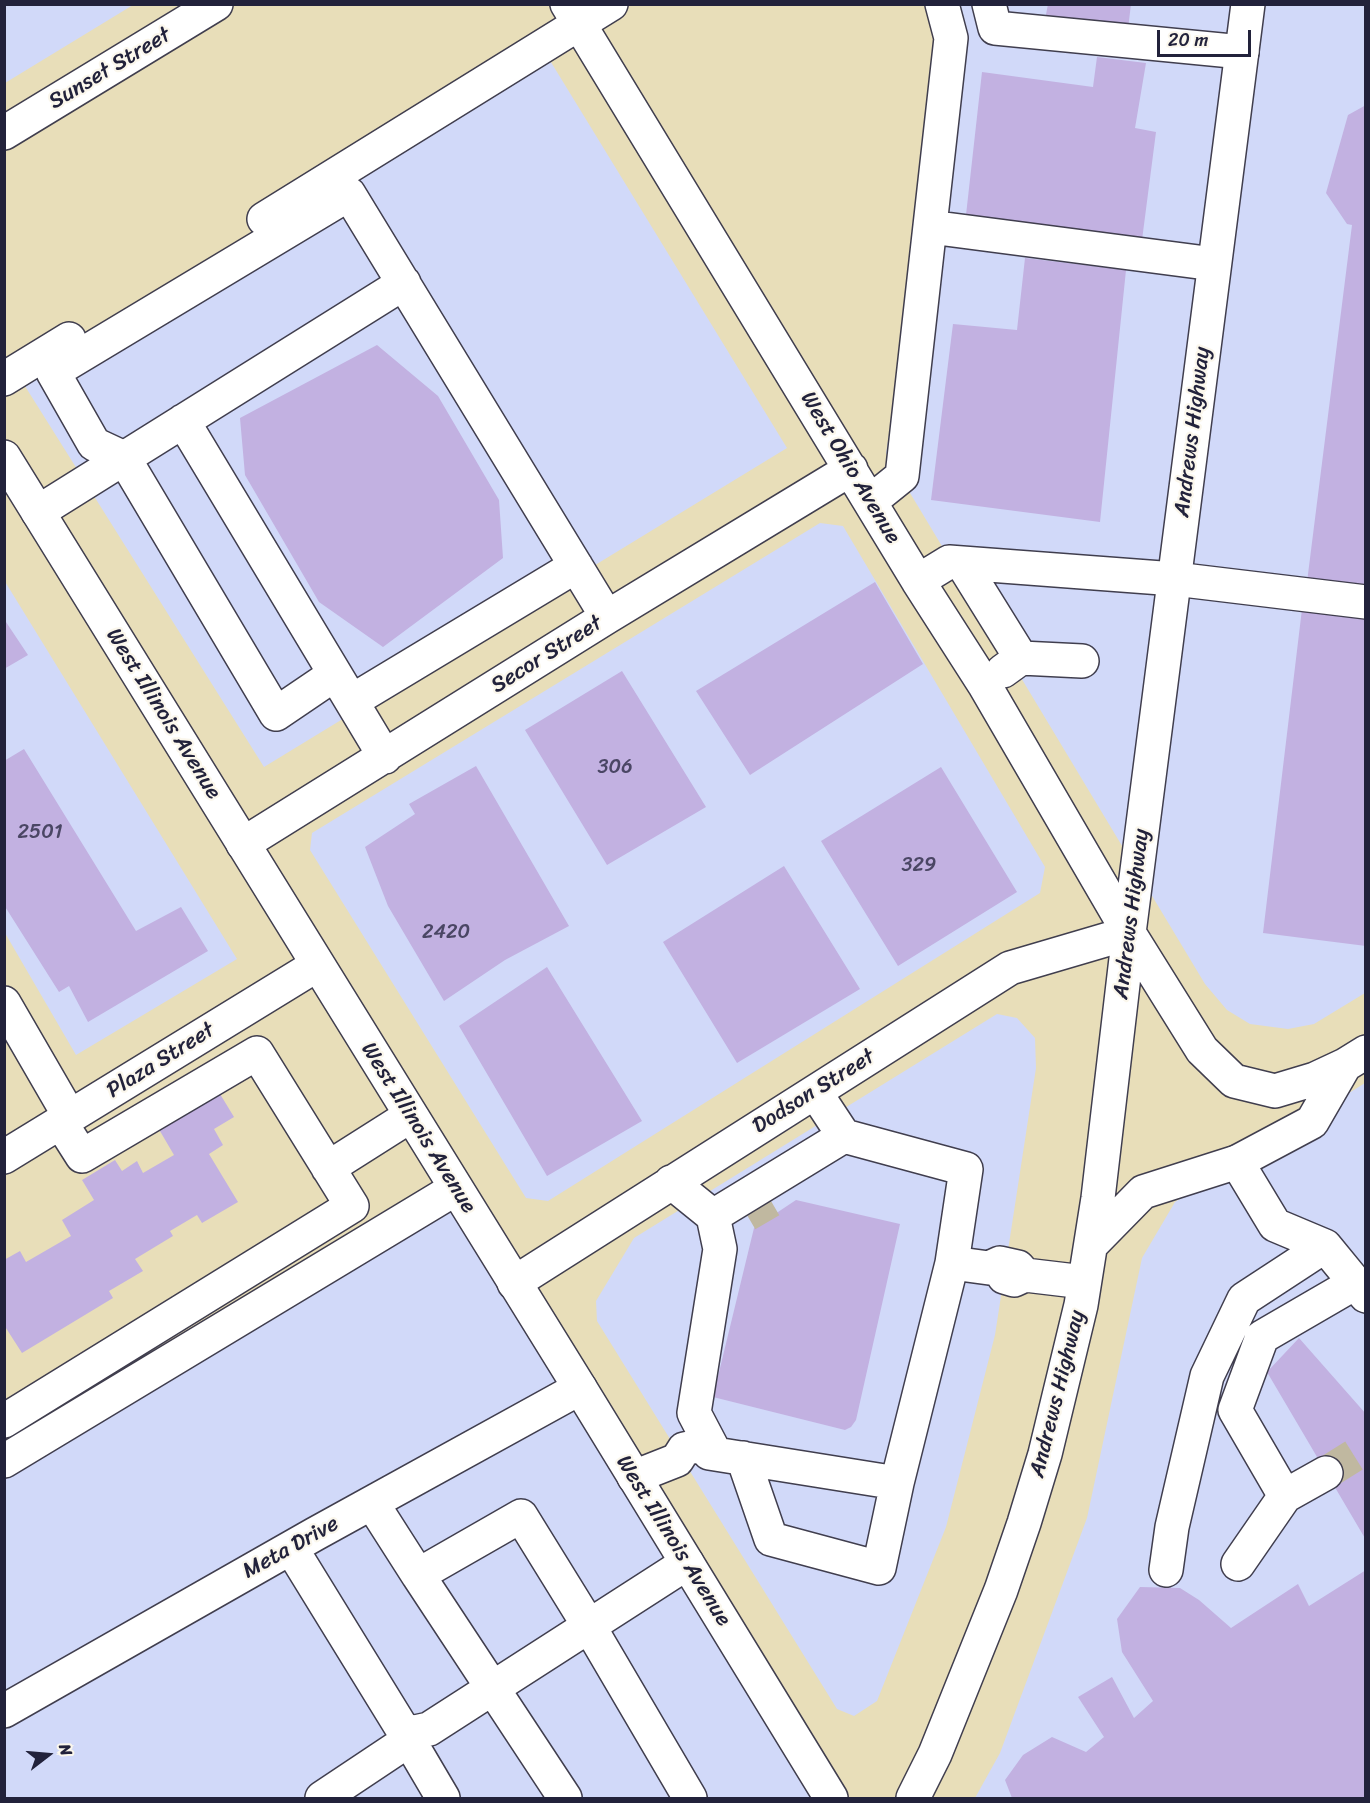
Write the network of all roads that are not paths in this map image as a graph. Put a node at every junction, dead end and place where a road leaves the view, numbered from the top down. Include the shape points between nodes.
1 (216, 4) edge
2 (611, 4) edge
3 (942, 4) edge
4 (990, 4) edge
5 (1248, 4) edge
6 (573, 14) edge
7 (1242, 52) junction
8 (4, 133) edge
9 (930, 227) junction
10 (1214, 264) junction
11 (404, 283) junction
12 (4, 379) edge
13 (183, 421) junction
14 (4, 458) edge
15 (124, 458) junction
16 (851, 469) junction
17 (871, 501) junction
18 (38, 512) junction
19 (962, 563) junction
20 (576, 566) junction
21 (1175, 579) junction
22 (918, 581) junction
23 (1365, 602) edge
24 (607, 617) junction
25 (1021, 658) junction
26 (1082, 661) dead end
27 (984, 684) junction
28 (343, 687) junction
29 (385, 757) junction
30 (243, 844) junction
31 (1129, 933) junction
32 (317, 965) junction
33 (4, 1003) edge
34 (1355, 1058) edge
35 (815, 1092) junction
36 (410, 1116) junction
37 (65, 1120) junction
38 (844, 1136) junction
39 (4, 1157) edge
40 (1238, 1162) junction
41 (328, 1168) junction
42 (671, 1182) junction
43 (455, 1189) junction
44 (747, 1203) junction
45 (1091, 1245) junction
46 (1324, 1246) junction
47 (952, 1263) junction
48 (1084, 1282) junction
49 (514, 1283) junction
50 (1360, 1290) edge
51 (580, 1388) junction
52 (4, 1421) edge
53 (722, 1455) junction
54 (4, 1461) edge
55 (1326, 1473) tunnel mouth
56 (634, 1477) junction
57 (897, 1483) junction
58 (1285, 1496) junction
59 (372, 1503) junction
60 (291, 1548) junction
61 (687, 1563) junction
62 (1238, 1564) dead end
63 (1166, 1570) dead end
64 (418, 1575) junction
65 (590, 1626) junction
66 (493, 1687) junction
67 (4, 1711) edge
68 (406, 1735) junction
69 (322, 1798) edge
70 (443, 1798) edge
71 (565, 1798) edge
72 (690, 1798) edge
73 (831, 1798) edge
74 (913, 1798) edge

1 - 8 main road, Sunset Street
2 - 6 main road
3 - 9 main road via 951,38
4 - 7 main road via 995,28
5 - 7 main road, Andrews Highway
6 - 12 main road
6 - 16 main road, West Ohio Avenue
7 - 10 main road, Andrews Highway
9 - 10 main road
9 - 17 main road via 902,476
10 - 21 main road, Andrews Highway
11 - 13 main road
11 - 15 main road via 349,194 53,372 94,444
11 - 20 main road
13 - 15 main road
13 - 28 main road
14 - 18 main road, West Illinois Avenue
15 - 18 main road
15 - 28 main road via 276,714
16 - 17 main road, West Ohio Avenue
16 - 24 main road, Secor Street
17 - 22 main road, West Ohio Avenue
18 - 30 main road, West Illinois Avenue
19 - 21 main road
19 - 22 main road via 949,562
19 - 25 main road
20 - 24 main road
20 - 28 main road
21 - 23 main road
21 - 31 main road, Andrews Highway
22 - 27 main road, West Ohio Avenue
24 - 29 main road, Secor Street
25 - 26 main road
25 - 27 main road
27 - 31 main road, West Ohio Avenue
28 - 29 main road
29 - 30 main road, Secor Street
30 - 32 main road, West Illinois Avenue
31 - 34 main road, West Ohio Avenue via 1202,1050 1234,1081 1275,1091 1315,1079
31 - 35 main road, Dodson Street via 1010,968
31 - 45 main road, Andrews Highway
32 - 36 main road, West Illinois Avenue
32 - 37 main road, Plaza Street
33 - 37 main road
34 - 40 main road via 1312,1122
35 - 38 main road
35 - 42 main road, Dodson Street
36 - 41 main road
36 - 43 main road, West Illinois Avenue
37 - 39 main road, Plaza Street
37 - 41 main road via 82,1156 257,1053
38 - 44 main road
38 - 47 main road via 966,1168
40 - 45 main road via 1143,1192
40 - 46 main road via 1275,1225
41 - 52 main road via 352,1206
42 - 44 main road
42 - 49 main road, Dodson Street
43 - 49 main road, West Illinois Avenue
43 - 54 main road
44 - 53 main road via 720,1249 694,1413
45 - 48 main road, Andrews Highway
46 - 50 main road
46 - 63 main road via 1244,1299 1207,1376 1172,1527
47 - 48 main road via 988,1268 1000,1263 1018,1267 1025,1275
47 - 57 main road
48 - 74 main road, Andrews Highway via 1045,1454 1024,1523 935,1754
49 - 51 main road, West Illinois Avenue
50 - 58 main road via 1262,1337 1235,1410
51 - 56 main road, West Illinois Avenue
51 - 59 main road, Meta Drive
53 - 56 main road via 702,1445 684,1449 677,1460
53 - 57 main road
53 - 57 main road via 771,1539 879,1568
55 - 58 main road
56 - 61 main road, West Illinois Avenue
58 - 62 main road
59 - 60 main road, Meta Drive
59 - 64 main road
60 - 67 main road, Meta Drive
60 - 68 main road
61 - 65 main road
61 - 73 main road, West Illinois Avenue
64 - 65 main road via 521,1516
64 - 66 main road
65 - 66 main road
65 - 72 main road
66 - 68 main road via 429,1729
66 - 71 main road
68 - 69 main road
68 - 70 main road

